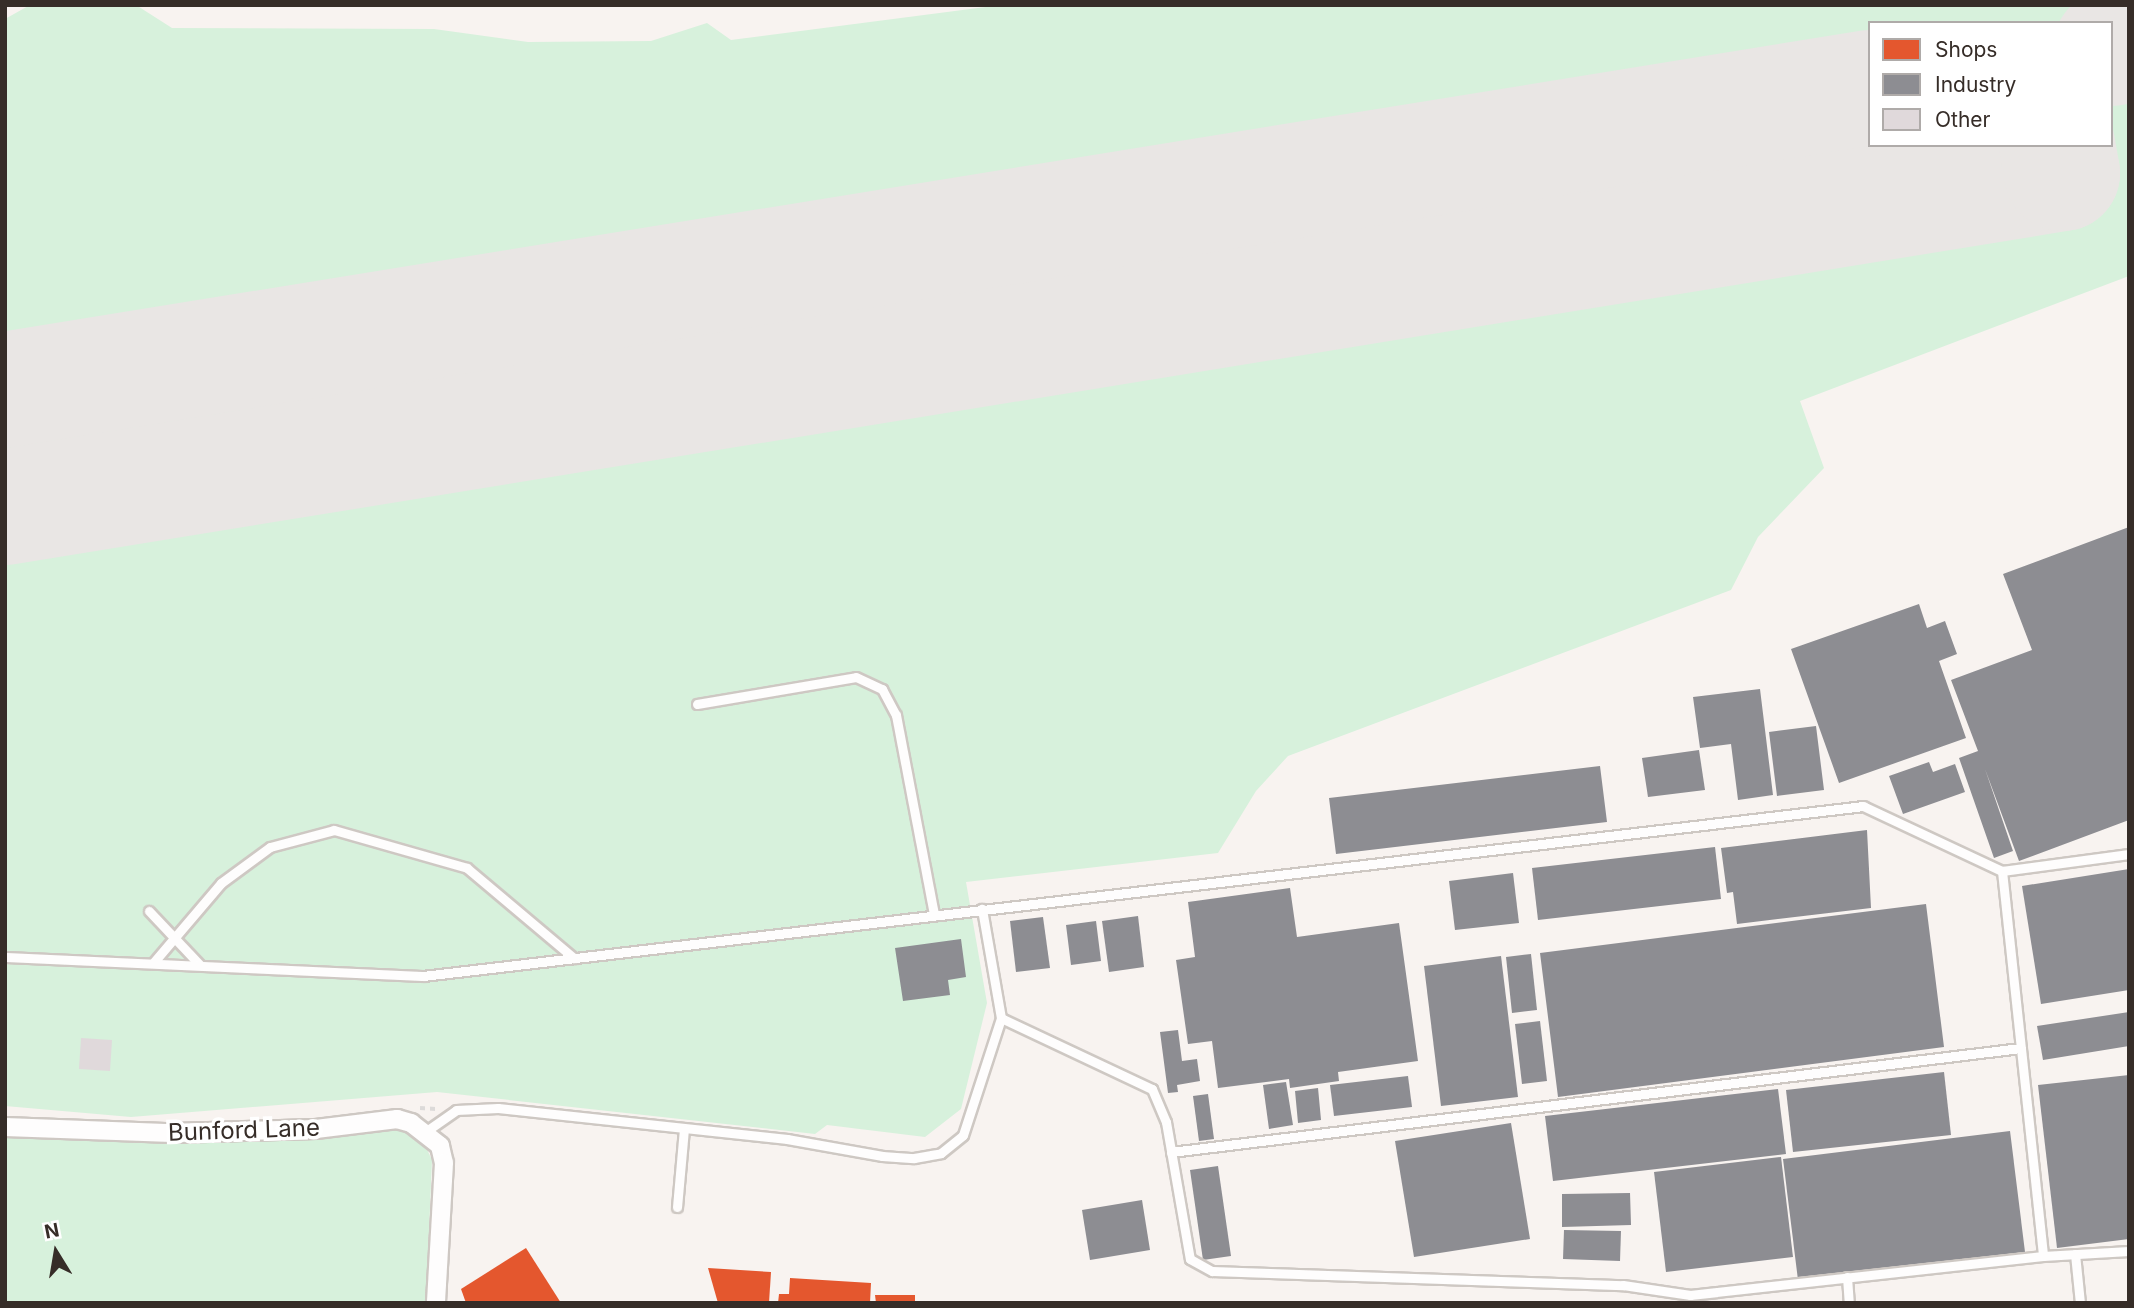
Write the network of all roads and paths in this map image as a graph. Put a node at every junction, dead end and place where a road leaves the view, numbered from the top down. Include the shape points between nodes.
1 (697, 704) dead end
2 (2129, 855) edge
3 (2002, 871) junction
4 (982, 909) junction
5 (149, 911) dead end
6 (934, 915) junction
7 (175, 939) junction
8 (5, 957) edge
9 (573, 958) junction
10 (153, 963) junction
11 (200, 965) junction
12 (1001, 1018) junction
13 (2021, 1048) junction
14 (5, 1127) edge
15 (684, 1129) junction
16 (425, 1132) junction
17 (1171, 1152) junction
18 (677, 1207) dead end
19 (2129, 1251) edge
20 (2076, 1254) junction
21 (2043, 1256) junction
22 (1847, 1277) junction
23 (436, 1303) edge
24 (1849, 1303) edge
25 (2080, 1303) edge

1 - 6 lane via 856,677 882,688 896,715
2 - 3 lane
3 - 4 lane via 1863,806
3 - 13 lane
4 - 6 lane
4 - 12 lane
5 - 7 lane
6 - 9 lane
7 - 9 lane via 221,883 270,848 334,830 467,868
7 - 10 lane
7 - 11 lane
8 - 10 lane
9 - 11 lane via 423,975
10 - 11 lane
12 - 15 lane via 963,1136 941,1153 914,1158 882,1156 788,1139
12 - 17 lane via 1152,1089
13 - 17 lane
13 - 21 lane
14 - 16 street, Bunford Lane via 263,1132 397,1119
15 - 16 lane via 498,1108 456,1110
15 - 18 lane
16 - 23 street via 440,1146 445,1180
17 - 22 lane via 1190,1259 1212,1271 1623,1285 1690,1295
19 - 20 lane
20 - 21 lane
20 - 25 lane
21 - 22 lane
22 - 24 lane

